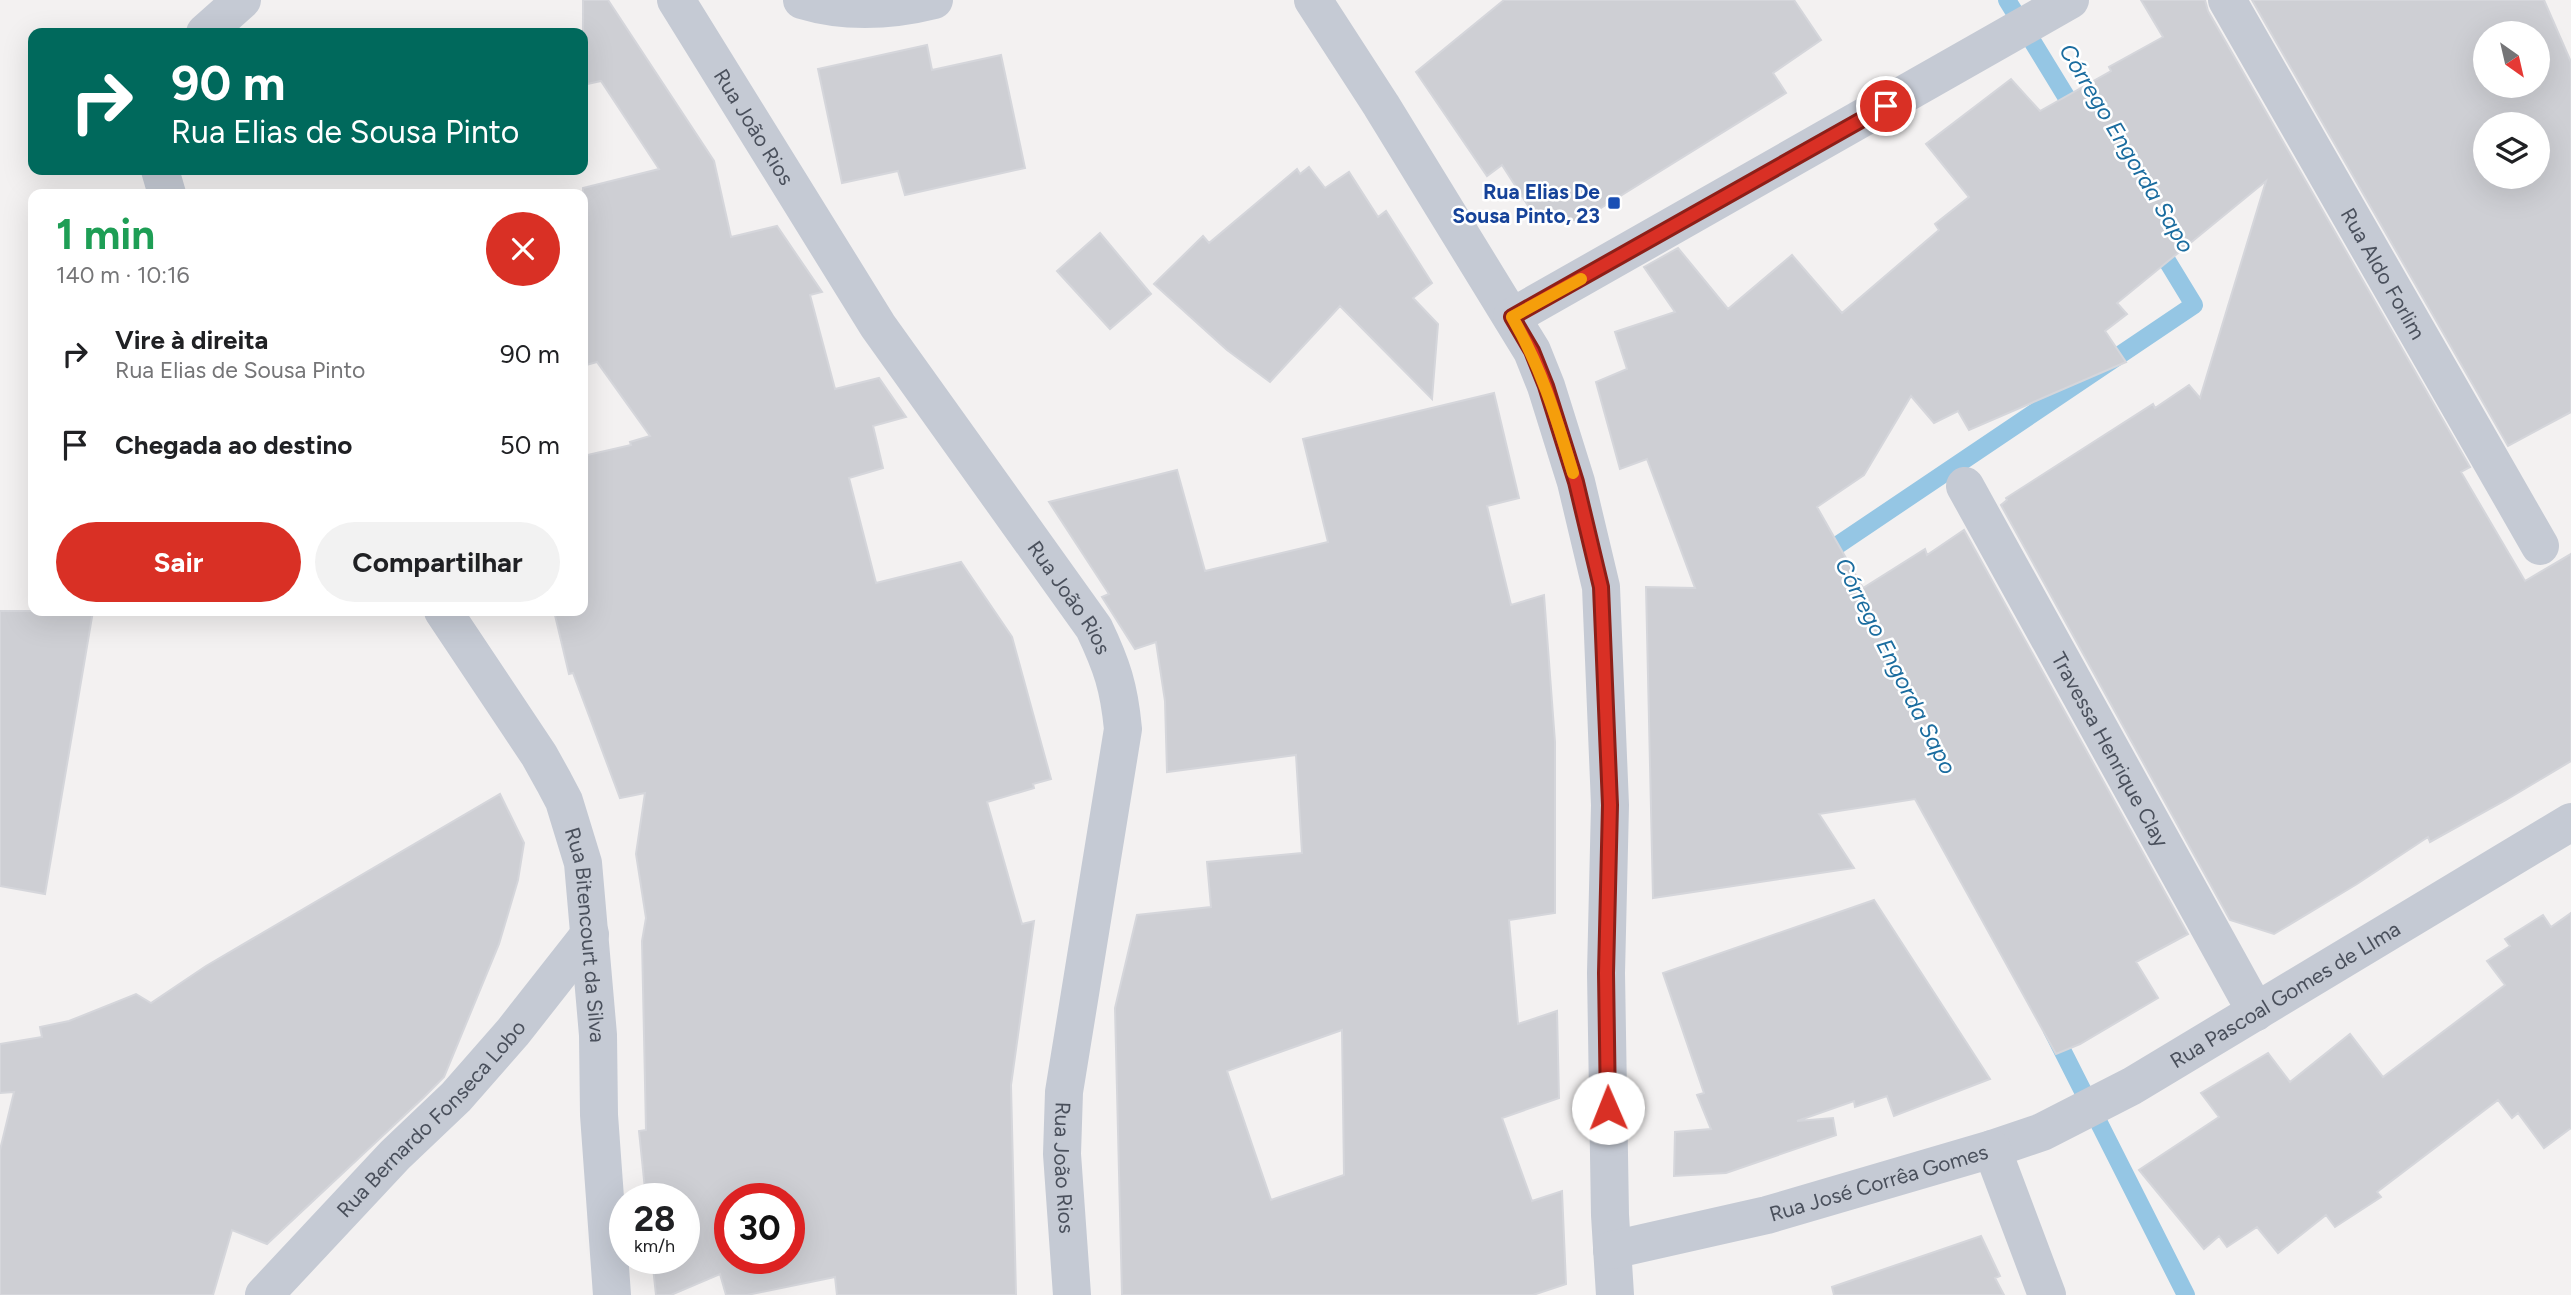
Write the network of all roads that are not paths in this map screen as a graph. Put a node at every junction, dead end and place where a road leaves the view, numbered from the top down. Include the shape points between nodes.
1 (242, 0) edge
2 (677, 0) edge
3 (802, 0) edge
4 (934, 0) edge
5 (1313, 0) edge
6 (2070, 0) edge
7 (2227, 0) edge
8 (211, 28) edge
9 (1512, 317) junction
10 (1965, 486) dead end
11 (2540, 546) dead end
12 (446, 616) edge
13 (2571, 822) edge
14 (590, 934) junction
15 (2256, 1012) junction
16 (1992, 1149) junction
17 (1612, 1250) junction
18 (264, 1295) edge
19 (612, 1295) edge
20 (1072, 1295) edge
21 (1615, 1295) edge
22 (2047, 1295) edge

1 - 8 street
2 - 20 street, Rua João Rios via 878,326 1094,628 1119,691 1123,729 1064,1093 1062,1154
3 - 4 street via 864,9
5 - 9 street
6 - 9 street
7 - 11 street, Rua Aldo Forlim
9 - 17 street via 1546,386 1576,482 1601,587 1610,805 1606,973
10 - 15 street, Travessa Henrique Clay
12 - 14 street, Rua Bitencourt da Silva via 539,755 564,801 583,863
13 - 15 street, Rua Pascoal Gomes de LIma
14 - 18 street, Rua Bernardo Fonseca Lobo via 456,1097
14 - 19 street, Rua Bitencourt da Silva
15 - 16 street, Rua Pascoal Gomes de LIma via 2087,1111
16 - 17 street, Rua José Corrêa Gomes via 1767,1215
16 - 22 street, Rua José Corrêa Gomes
17 - 21 street

